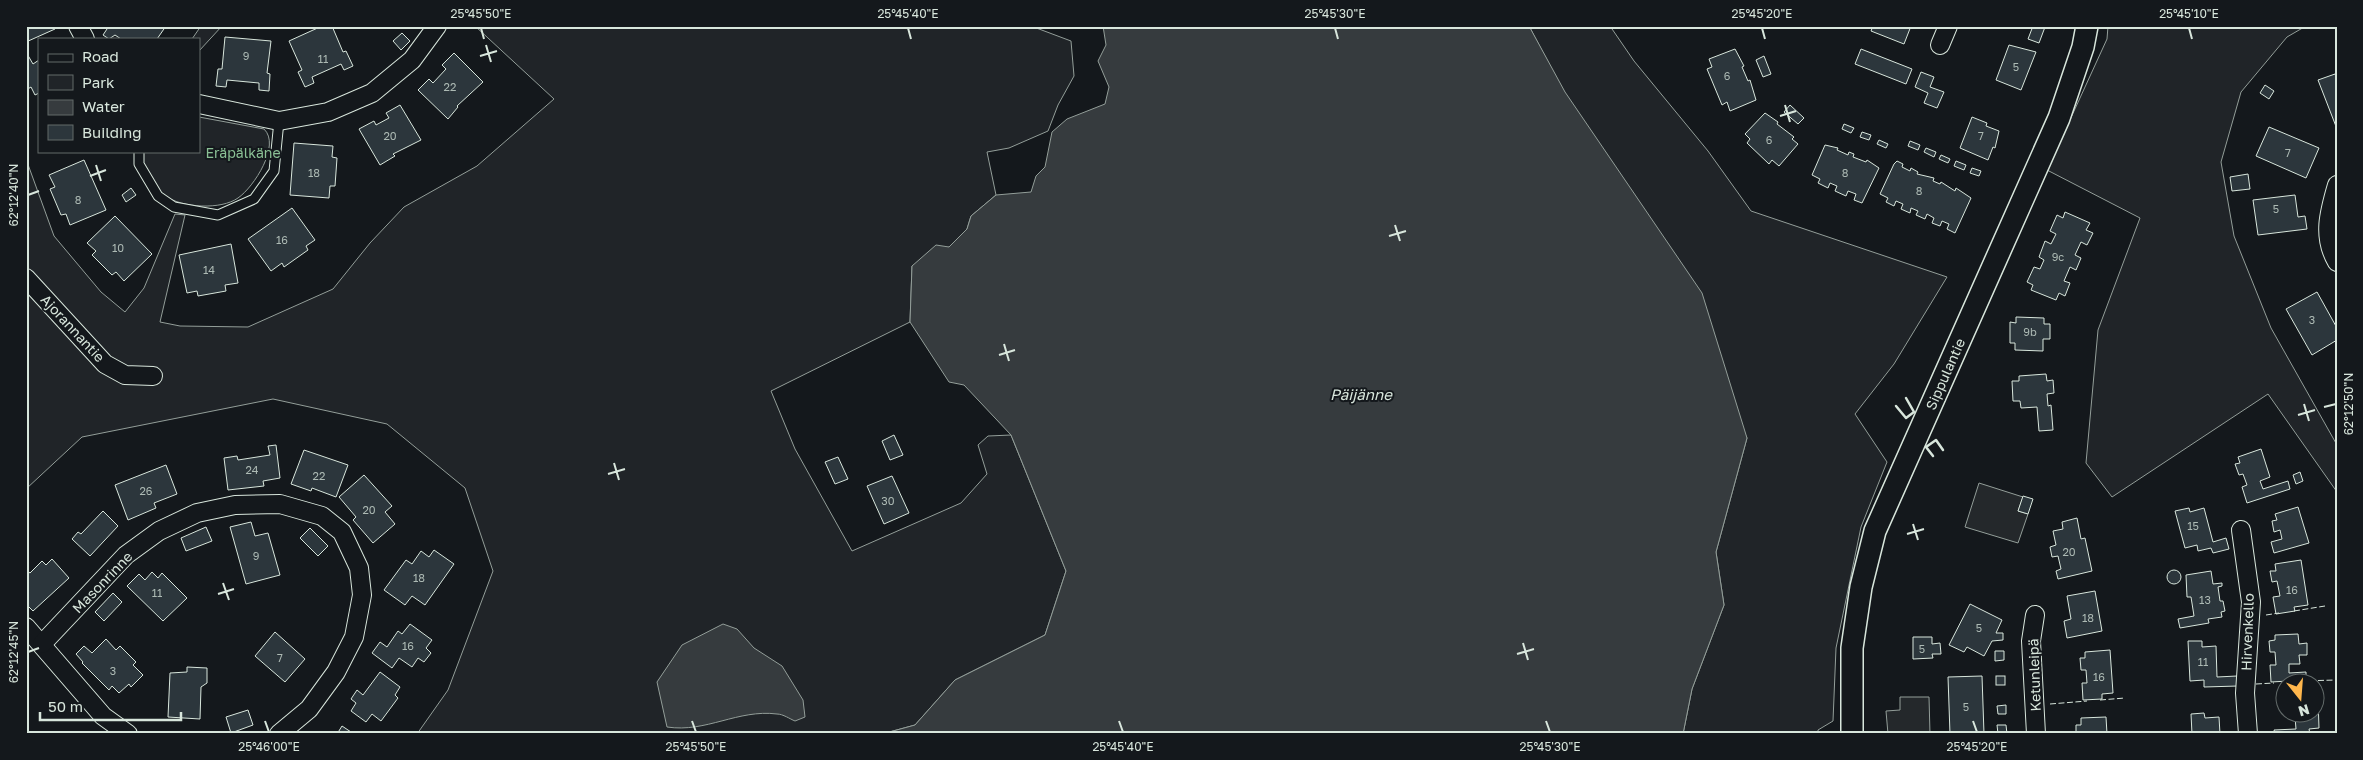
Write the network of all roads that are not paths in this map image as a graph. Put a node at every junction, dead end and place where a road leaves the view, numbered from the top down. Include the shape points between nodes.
1 (78, 26) edge
2 (437, 26) edge
3 (1948, 26) edge
4 (2088, 26) edge
5 (84, 38) edge
6 (1940, 45) dead end
7 (200, 104) edge
8 (279, 121) junction
9 (139, 152) edge
10 (2337, 185) edge
11 (2337, 262) edge
12 (26, 278) edge
13 (153, 376) dead end
14 (2241, 530) dead end
15 (2035, 615) dead end
16 (26, 627) edge
17 (42, 644) junction
18 (128, 734) edge
19 (279, 734) edge
20 (1852, 734) edge
21 (2036, 734) edge
22 (2248, 734) edge

1 - 5 street
2 - 8 street via 412,60 372,93 328,112
3 - 6 street
4 - 20 street, Sippulantie via 2059,118 1875,531 1861,587 1852,648
7 - 8 street
8 - 9 lane via 274,171 254,199 218,215 174,206 158,196 139,164
10 - 11 street via 2327,221 2331,253
12 - 13 street, Ajorannantie via 105,364 125,374
14 - 22 street, Hirvenkello via 2251,602 2245,693
15 - 21 street, Ketunleipä via 2032,641
16 - 17 street
17 - 18 street via 103,716
17 - 19 street, Masonrinne via 126,555 159,531 189,517 235,505 280,504 322,516 342,532 359,568 362,595 354,637 336,672 309,709

